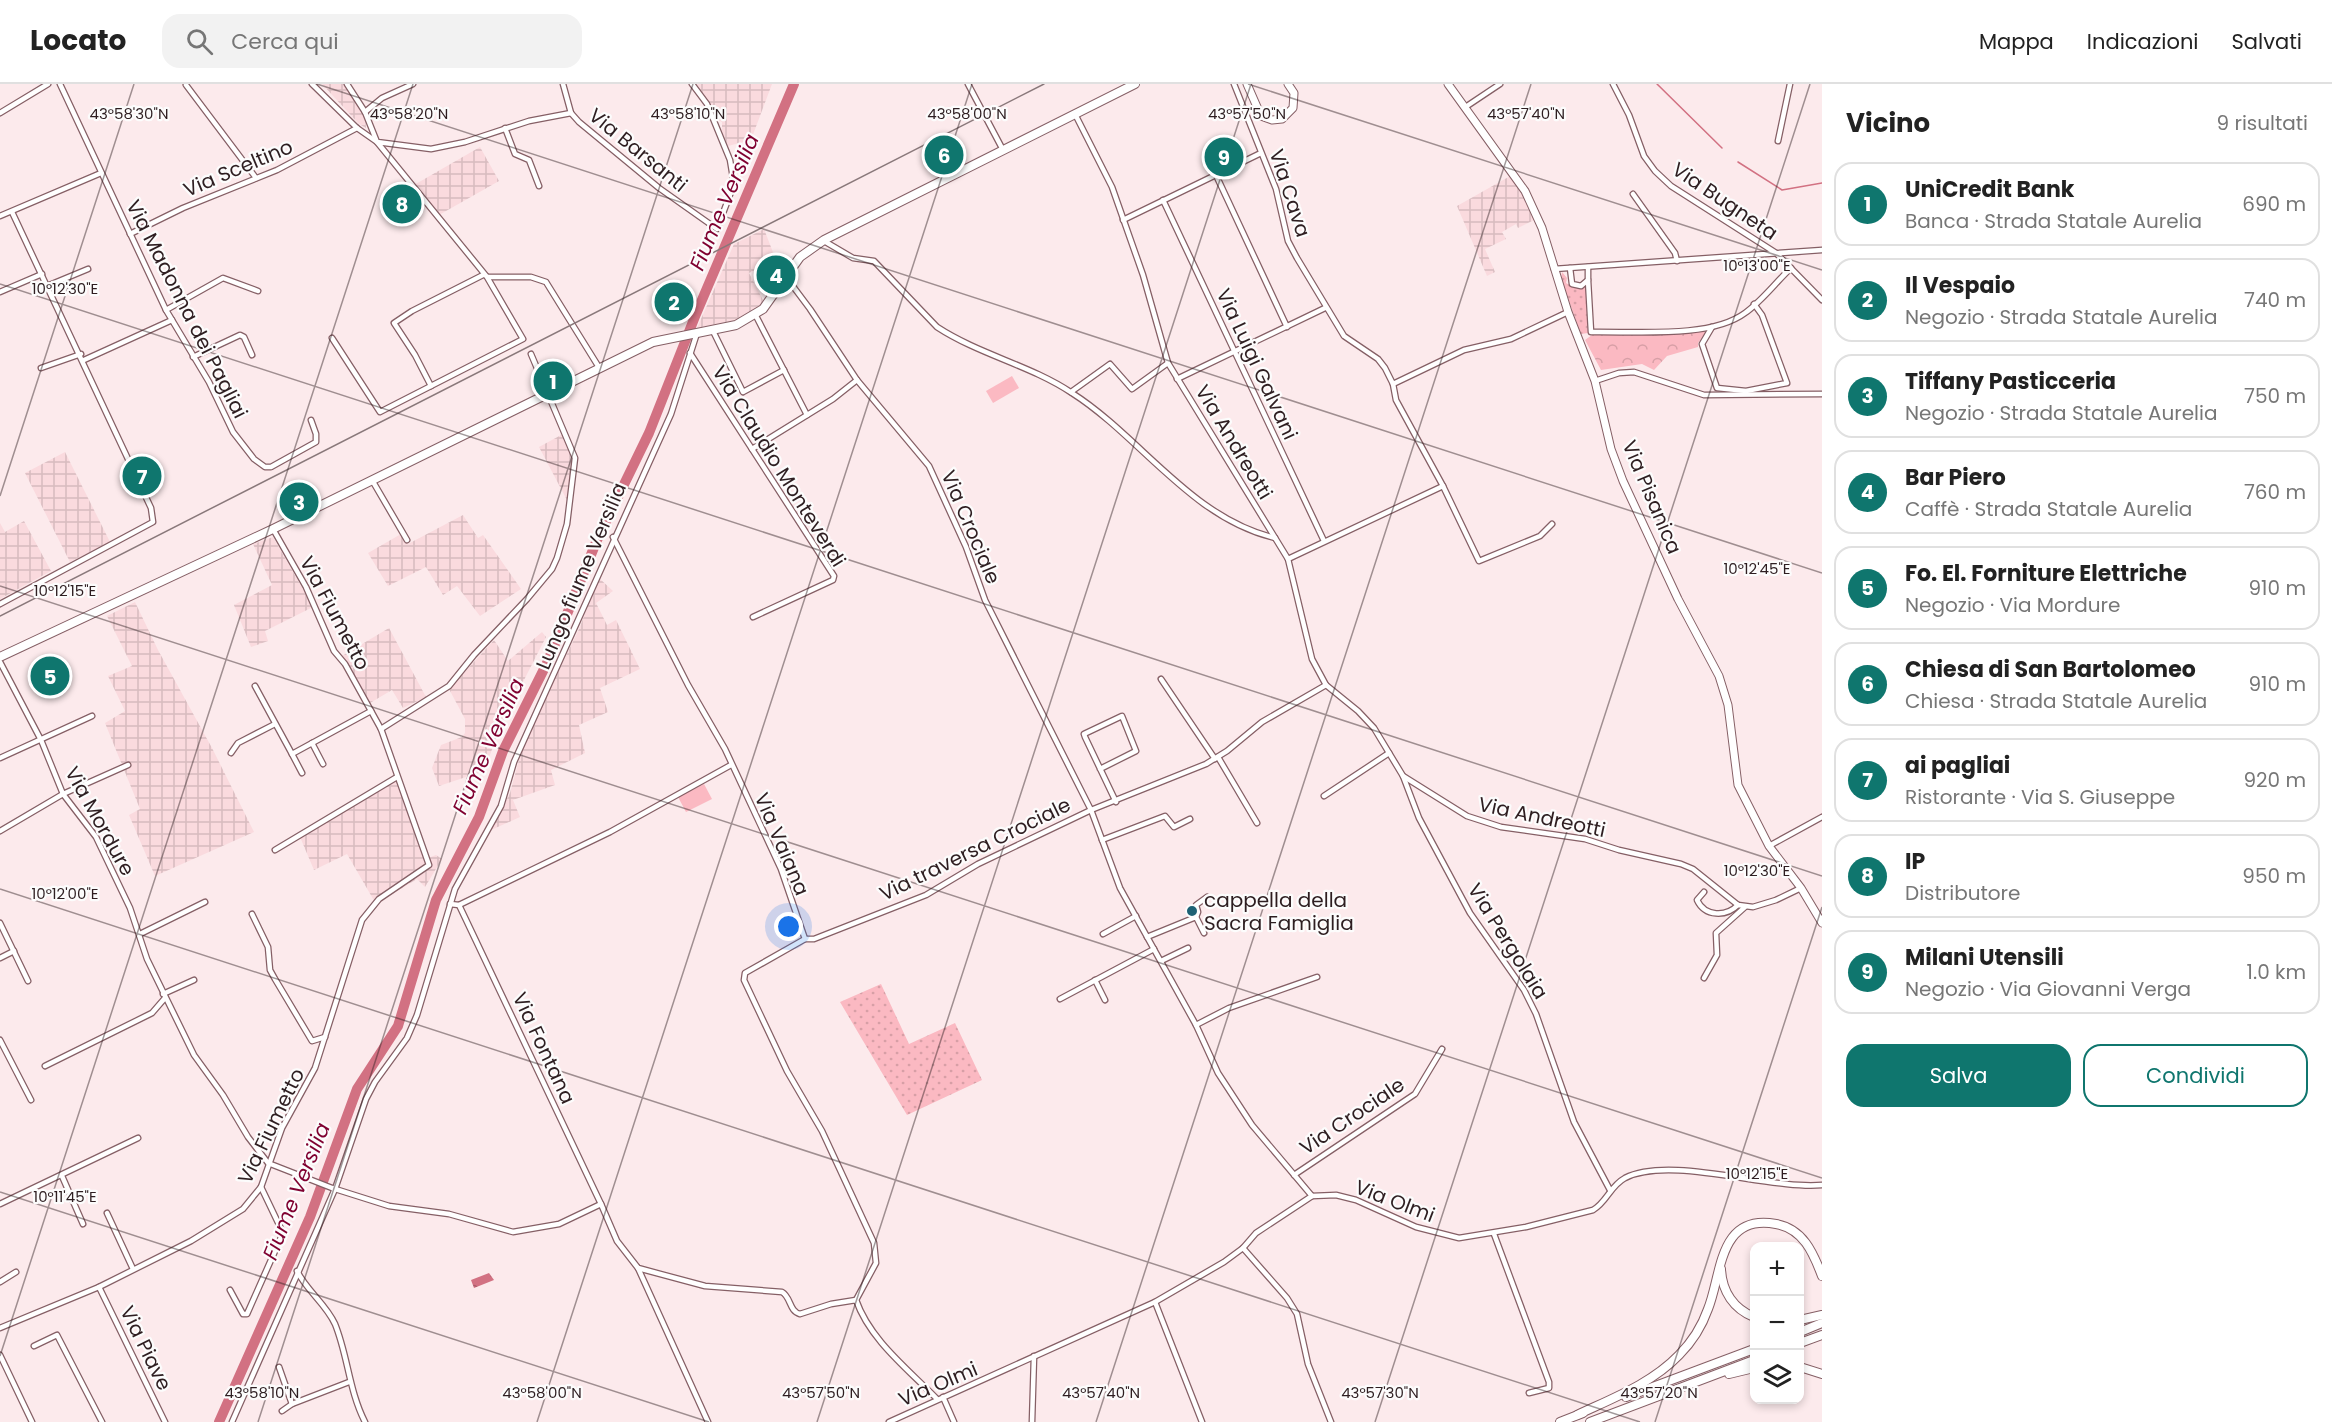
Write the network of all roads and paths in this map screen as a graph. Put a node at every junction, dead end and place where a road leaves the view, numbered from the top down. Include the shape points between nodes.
1 (48, 84) edge
2 (60, 84) edge
3 (312, 84) edge
4 (346, 84) edge
5 (413, 84) edge
6 (563, 84) edge
7 (692, 84) edge
8 (968, 84) edge
9 (1136, 84) edge
10 (1234, 84) edge
11 (1247, 84) edge
12 (1288, 84) edge
13 (1448, 84) edge
14 (1500, 84) edge
15 (1613, 84) edge
16 (1790, 84) edge
17 (186, 85) edge
18 (1467, 106) junction
19 (365, 111) junction
20 (0, 113) edge
21 (571, 113) junction
22 (1075, 114) junction
23 (357, 128) junction
24 (505, 128) junction
25 (377, 141) junction
26 (1778, 141) dead end
27 (1003, 150) junction
28 (1261, 153) junction
29 (100, 173) junction
30 (1216, 175) junction
31 (256, 178) junction
32 (539, 186) dead end
33 (1633, 194) dead end
34 (1163, 200) junction
35 (12, 212) junction
36 (0, 216) edge
37 (1124, 220) junction
38 (130, 234) junction
39 (824, 240) junction
40 (1822, 250) edge
41 (1776, 253) junction
42 (1677, 261) junction
43 (1588, 267) junction
44 (1570, 268) junction
45 (1791, 268) junction
46 (88, 269) dead end
47 (1554, 269) junction
48 (42, 274) junction
49 (485, 276) junction
50 (784, 280) junction
51 (1588, 280) junction
52 (47, 286) junction
53 (258, 291) dead end
54 (0, 292) edge
55 (1822, 300) edge
56 (1754, 304) junction
57 (1325, 308) junction
58 (166, 310) junction
59 (1568, 312) junction
60 (755, 314) junction
61 (172, 320) junction
62 (1287, 327) junction
63 (1712, 327) junction
64 (714, 331) junction
65 (695, 334) junction
66 (332, 338) dead end
67 (1234, 352) junction
68 (690, 353) junction
69 (81, 354) junction
70 (531, 354) dead end
71 (252, 355) dead end
72 (193, 357) junction
73 (84, 360) junction
74 (1168, 363) junction
75 (41, 368) dead end
76 (600, 369) junction
77 (784, 370) junction
78 (1177, 379) junction
79 (857, 380) junction
80 (1594, 381) junction
81 (1393, 384) junction
82 (431, 386) junction
83 (1071, 392) junction
84 (549, 393) junction
85 (1822, 393) edge
86 (807, 415) junction
87 (311, 420) dead end
88 (752, 449) junction
89 (371, 480) junction
90 (1443, 486) junction
91 (1552, 524) dead end
92 (273, 529) junction
93 (613, 537) junction
94 (1275, 538) junction
95 (407, 540) dead end
96 (1324, 541) junction
97 (1288, 559) junction
98 (0, 604) edge
99 (753, 617) dead end
100 (0, 657) edge
101 (0, 662) edge
102 (1161, 679) dead end
103 (255, 686) dead end
104 (1326, 686) junction
105 (371, 711) junction
106 (92, 716) dead end
107 (275, 724) junction
108 (381, 729) junction
109 (41, 740) junction
110 (312, 743) junction
111 (231, 753) dead end
112 (1389, 753) junction
113 (292, 754) junction
114 (0, 758) edge
115 (1217, 758) junction
116 (323, 764) dead end
117 (128, 765) dead end
118 (731, 765) junction
119 (1100, 768) junction
120 (302, 773) dead end
121 (1404, 776) junction
122 (397, 777) junction
123 (63, 794) junction
124 (1324, 796) dead end
125 (1116, 802) junction
126 (1091, 810) junction
127 (1822, 817) edge
128 (1190, 819) dead end
129 (1257, 823) dead end
130 (0, 831) edge
131 (1102, 840) junction
132 (1769, 846) junction
133 (275, 850) dead end
134 (1801, 888) junction
135 (1704, 892) dead end
136 (1207, 897) dead end
137 (205, 902) dead end
138 (450, 904) junction
139 (459, 905) junction
140 (1738, 905) junction
141 (1745, 907) junction
142 (252, 914) dead end
143 (1136, 916) junction
144 (1196, 917) junction
145 (1822, 923) edge
146 (0, 924) edge
147 (1204, 933) dead end
148 (140, 934) junction
149 (1103, 934) dead end
150 (1148, 937) junction
151 (805, 939) junction
152 (1188, 948) dead end
153 (1154, 949) junction
154 (14, 951) junction
155 (0, 958) edge
156 (1161, 961) junction
157 (1317, 977) dead end
158 (1704, 978) dead end
159 (194, 980) dead end
160 (1095, 980) junction
161 (28, 981) dead end
162 (164, 996) junction
163 (1060, 999) dead end
164 (1105, 1000) dead end
165 (1196, 1025) junction
166 (325, 1037) junction
167 (0, 1040) edge
168 (1442, 1049) dead end
169 (45, 1066) dead end
170 (31, 1100) dead end
171 (138, 1138) dead end
172 (268, 1162) junction
173 (1294, 1175) junction
174 (62, 1176) junction
175 (1822, 1185) edge
176 (261, 1187) junction
177 (333, 1189) junction
178 (1610, 1190) junction
179 (1312, 1196) junction
180 (0, 1204) edge
181 (601, 1204) junction
182 (106, 1213) dead end
183 (83, 1224) dead end
184 (1494, 1234) junction
185 (1243, 1248) junction
186 (638, 1268) junction
187 (133, 1269) junction
188 (297, 1271) junction
189 (16, 1272) dead end
190 (1822, 1276) edge
191 (0, 1282) edge
192 (1822, 1284) edge
193 (99, 1287) junction
194 (230, 1290) dead end
195 (856, 1299) junction
196 (1155, 1302) junction
197 (1750, 1314) edge
198 (1822, 1315) edge
199 (1804, 1319) edge
200 (1822, 1323) edge
201 (0, 1328) edge
202 (1804, 1330) edge
203 (1822, 1335) edge
204 (1804, 1342) edge
205 (34, 1346) dead end
206 (1752, 1350) edge
207 (0, 1355) edge
208 (1034, 1356) junction
209 (1750, 1362) edge
210 (279, 1367) dead end
211 (1804, 1368) edge
212 (1750, 1369) edge
213 (1822, 1374) edge
214 (350, 1382) junction
215 (1674, 1389) junction
216 (1528, 1393) dead end
217 (940, 1398) junction
218 (292, 1404) junction
219 (282, 1411) dead end
220 (1577, 1415) junction
221 (32, 1422) edge
222 (102, 1422) edge
223 (165, 1422) edge
224 (232, 1422) edge
225 (365, 1422) edge
226 (708, 1422) edge
227 (889, 1422) edge
228 (954, 1422) edge
229 (1032, 1422) edge
230 (1202, 1422) edge
231 (1331, 1422) edge
232 (1560, 1422) edge
233 (1590, 1422) edge

1 - 20 street
2 - 29 street, Via Madonna dei Pagliai
3 - 23 street
4 - 19 street
5 - 19 street
6 - 21 street
7 - 21 street, Via Barsanti via 707,104 730,160 734,184 717,230 658,188
8 - 27 street
9 - 22 main road
10 - 28 street, Via Cava
11 - 12 street via 1261,116 1272,120 1282,119 1293,108 1294,93
13 - 18 street, Via Pisanica
14 - 18 street
15 - 41 street, Via Bugneta via 1644,156 1655,171 1671,186
16 - 26 street
17 - 31 street
18 - 47 street, Via Pisanica via 1526,191
19 - 25 street
21 - 24 street
22 - 27 main road
22 - 37 street, Via Andreotti
23 - 25 street
23 - 31 street, Via Sceltino
24 - 25 street via 431,149
24 - 32 street via 515,154 529,160
25 - 49 street
27 - 39 main road
28 - 30 street
28 - 57 street, Via Cava via 1276,189 1288,241
29 - 35 street
29 - 38 street, Via Madonna dei Pagliai
30 - 34 street
30 - 62 street
31 - 38 street, Via Sceltino
33 - 42 street
34 - 37 street
34 - 67 street, Via Luigi Galvani
35 - 36 street
35 - 48 street
37 - 74 street, Via Andreotti
38 - 58 street, Via Madonna dei Pagliai
39 - 50 main road via 800,257
39 - 83 street via 853,258 874,261 947,334 984,353 1032,370
40 - 41 street
41 - 42 street
41 - 45 street, Via Bugneta
42 - 43 street
43 - 44 street
43 - 51 street
44 - 47 street
44 - 51 street via 1574,286
45 - 55 street, Via Bugneta
45 - 56 street
46 - 52 street
47 - 59 street, Via Pisanica
48 - 52 street
48 - 54 street
49 - 76 street via 531,277 546,282
49 - 82 street via 523,339
49 - 82 street via 393,323
50 - 60 main road via 774,297
50 - 79 street, Via Crociale via 810,309
51 - 63 street via 1592,332
52 - 69 street
53 - 58 street via 223,278
56 - 63 street via 1744,314
56 - 63 street via 1762,315 1787,383 1746,391 1717,388 1702,344
57 - 62 street
57 - 81 street, Via Cava via 1344,336 1378,359
58 - 61 street, Via Madonna dei Pagliai
59 - 80 street, Via Pisanica
59 - 81 street via 1511,339 1464,350
60 - 64 main road
60 - 77 street
61 - 72 street, Via Madonna dei Pagliai
61 - 73 street
62 - 67 street
64 - 65 main road
64 - 77 street via 743,392
65 - 68 street, Lungo fiume Versilia
65 - 76 main road via 653,342
66 - 82 street via 380,411
67 - 78 street
67 - 96 street, Via Luigi Galvani
68 - 88 street, Via Claudio Monteverdi
68 - 93 street, Lungo fiume Versilia via 671,414
69 - 73 street
69 - 75 street
70 - 84 street
71 - 72 street via 240,335
72 - 87 street, Via Madonna dei Pagliai via 232,432 265,467 315,442
73 - 98 street via 151,508 153,522
74 - 78 street, Via Andreotti
74 - 83 street via 1132,389 1110,364
76 - 84 main road
77 - 86 street
78 - 94 street, Via Andreotti
79 - 86 street
79 - 126 street, Via Crociale via 929,466 985,600
80 - 85 street via 1634,372 1704,395
80 - 132 street, Via Pisanica via 1623,481 1719,676 1728,705 1738,784
81 - 90 street, Via Cava via 1395,400
83 - 94 street via 1215,513
84 - 89 main road
84 - 108 street via 576,465 567,524 552,569 449,686
86 - 88 street
88 - 99 street, Via Claudio Monteverdi via 834,576 833,580
89 - 92 main road
89 - 95 street
90 - 91 street, Via Cava via 1479,561 1540,536
90 - 96 street
92 - 100 main road
92 - 105 street, Via Fiumetto via 306,587 334,651
93 - 118 street, Via Vaiana
93 - 138 street, Lungo fiume Versilia via 514,762 501,806
94 - 97 street, Via Andreotti
96 - 97 street
97 - 104 street, Via Andreotti via 1312,659
101 - 109 street, Via Mordure
102 - 115 street
103 - 107 street
104 - 112 street, Via Andreotti via 1362,716
104 - 115 street via 1262,722
105 - 108 street, Via Fiumetto
105 - 110 street
106 - 109 street
107 - 111 street via 233,746
107 - 113 street
108 - 122 street, Via Fiumetto
109 - 114 street
109 - 123 street, Via Mordure
110 - 113 street
110 - 116 street
112 - 121 street, Via Andreotti
112 - 124 street
113 - 120 street
115 - 125 street
115 - 129 street
117 - 123 street
118 - 139 street via 610,832
118 - 151 street, Via Vaiana via 784,878
119 - 119 street via 1085,734 1121,716 1136,751
119 - 125 street
121 - 140 street, Via Andreotti via 1481,821 1585,838 1694,869
121 - 178 street, Via Pergolaia via 1424,828 1470,913 1524,990 1536,1014 1574,1122
122 - 133 street
122 - 166 street, Via Fiumetto via 429,865 379,899 362,920
123 - 130 street
123 - 148 street, Via Mordure via 96,837
125 - 126 street
126 - 131 street, Via Crociale
126 - 151 street, Via traversa Crociale via 978,864 926,895
127 - 132 street
128 - 131 street via 1174,827 1165,816
131 - 143 street, Via Crociale via 1120,888
132 - 134 street, Via Pisanica
134 - 141 street, Via Andreotti via 1776,900
134 - 145 street, Via Pisanica
135 - 140 street via 1697,900 1713,913 1722,915
136 - 144 street via 1196,905
137 - 148 street
138 - 139 street
138 - 177 street, Lungo fiume Versilia via 417,1015 366,1100
139 - 181 street, Via Fontana
140 - 141 street, Via Andreotti
141 - 158 street via 1716,933 1717,955
142 - 166 street via 268,947 270,969 302,1027 312,1041
143 - 149 street
143 - 150 street, Via Crociale
144 - 147 street
144 - 150 street
146 - 154 street
148 - 162 street, Via Mordure
150 - 153 street, Via Crociale
151 - 195 street via 754,966 745,973 744,980 787,1071 822,1131 874,1243 876,1263
152 - 156 street
153 - 156 street, Via Crociale
153 - 160 street
154 - 155 street
154 - 161 street
156 - 165 street, Via Crociale
157 - 165 street via 1229,1008
159 - 162 street
160 - 163 street
160 - 164 street
162 - 169 street via 152,1013
162 - 172 street, Via Mordure via 194,1055
165 - 173 street, Via Crociale via 1235,1102
166 - 172 street, Via Fiumetto via 315,1068
167 - 170 street
168 - 173 street, Via Crociale via 1415,1094
171 - 174 street
172 - 176 street, Via Fiumetto
172 - 177 street, Via Mordure
173 - 179 street, Via Crociale
174 - 180 street
174 - 183 street
175 - 178 street, Via Olmi via 1650,1171 1626,1178
176 - 187 street, Via Fiumetto via 226,1222
176 - 194 street via 283,1233 247,1314 243,1314
177 - 181 street, Via Mordure via 513,1232 559,1224
177 - 188 street, Lungo fiume Versilia
178 - 184 street, Via Olmi via 1593,1210
179 - 184 street, Via Olmi via 1336,1195 1356,1200 1416,1227 1459,1238
179 - 185 street, Via Olmi via 1256,1233
181 - 186 street, Via Fontana via 617,1242
182 - 187 street
184 - 216 street via 1549,1382 1549,1388
185 - 196 street, Via Olmi
185 - 231 street via 1297,1314 1308,1365
186 - 195 street via 705,1287 782,1292 800,1314
186 - 226 street
187 - 193 street, Via Fiumetto
188 - 214 street via 334,1322
188 - 224 street, Lungo fiume Versilia
189 - 191 street
190 - 220 highway via 1804,1241 1790,1229 1764,1223 1740,1232 1723,1251 1709,1308 1680,1354 1638,1386
192 - 197 highway via 1809,1252 1797,1238 1776,1227 1758,1227 1733,1242 1722,1278 1734,1304
193 - 201 street, Via Fiumetto
193 - 223 street, Via Piave
195 - 217 street via 869,1326 884,1344
196 - 208 street, Via Olmi
196 - 230 street
198 - 199 highway
200 - 202 highway
203 - 204 highway
205 - 222 street via 57,1335
206 - 220 highway
207 - 221 street
208 - 217 street, Via Olmi via 1004,1373
208 - 229 street
209 - 215 highway
210 - 218 street
211 - 213 highway
212 - 215 highway
214 - 218 street
214 - 225 street
215 - 233 highway
217 - 227 street, Via Olmi
217 - 228 street
218 - 219 street
220 - 232 highway

